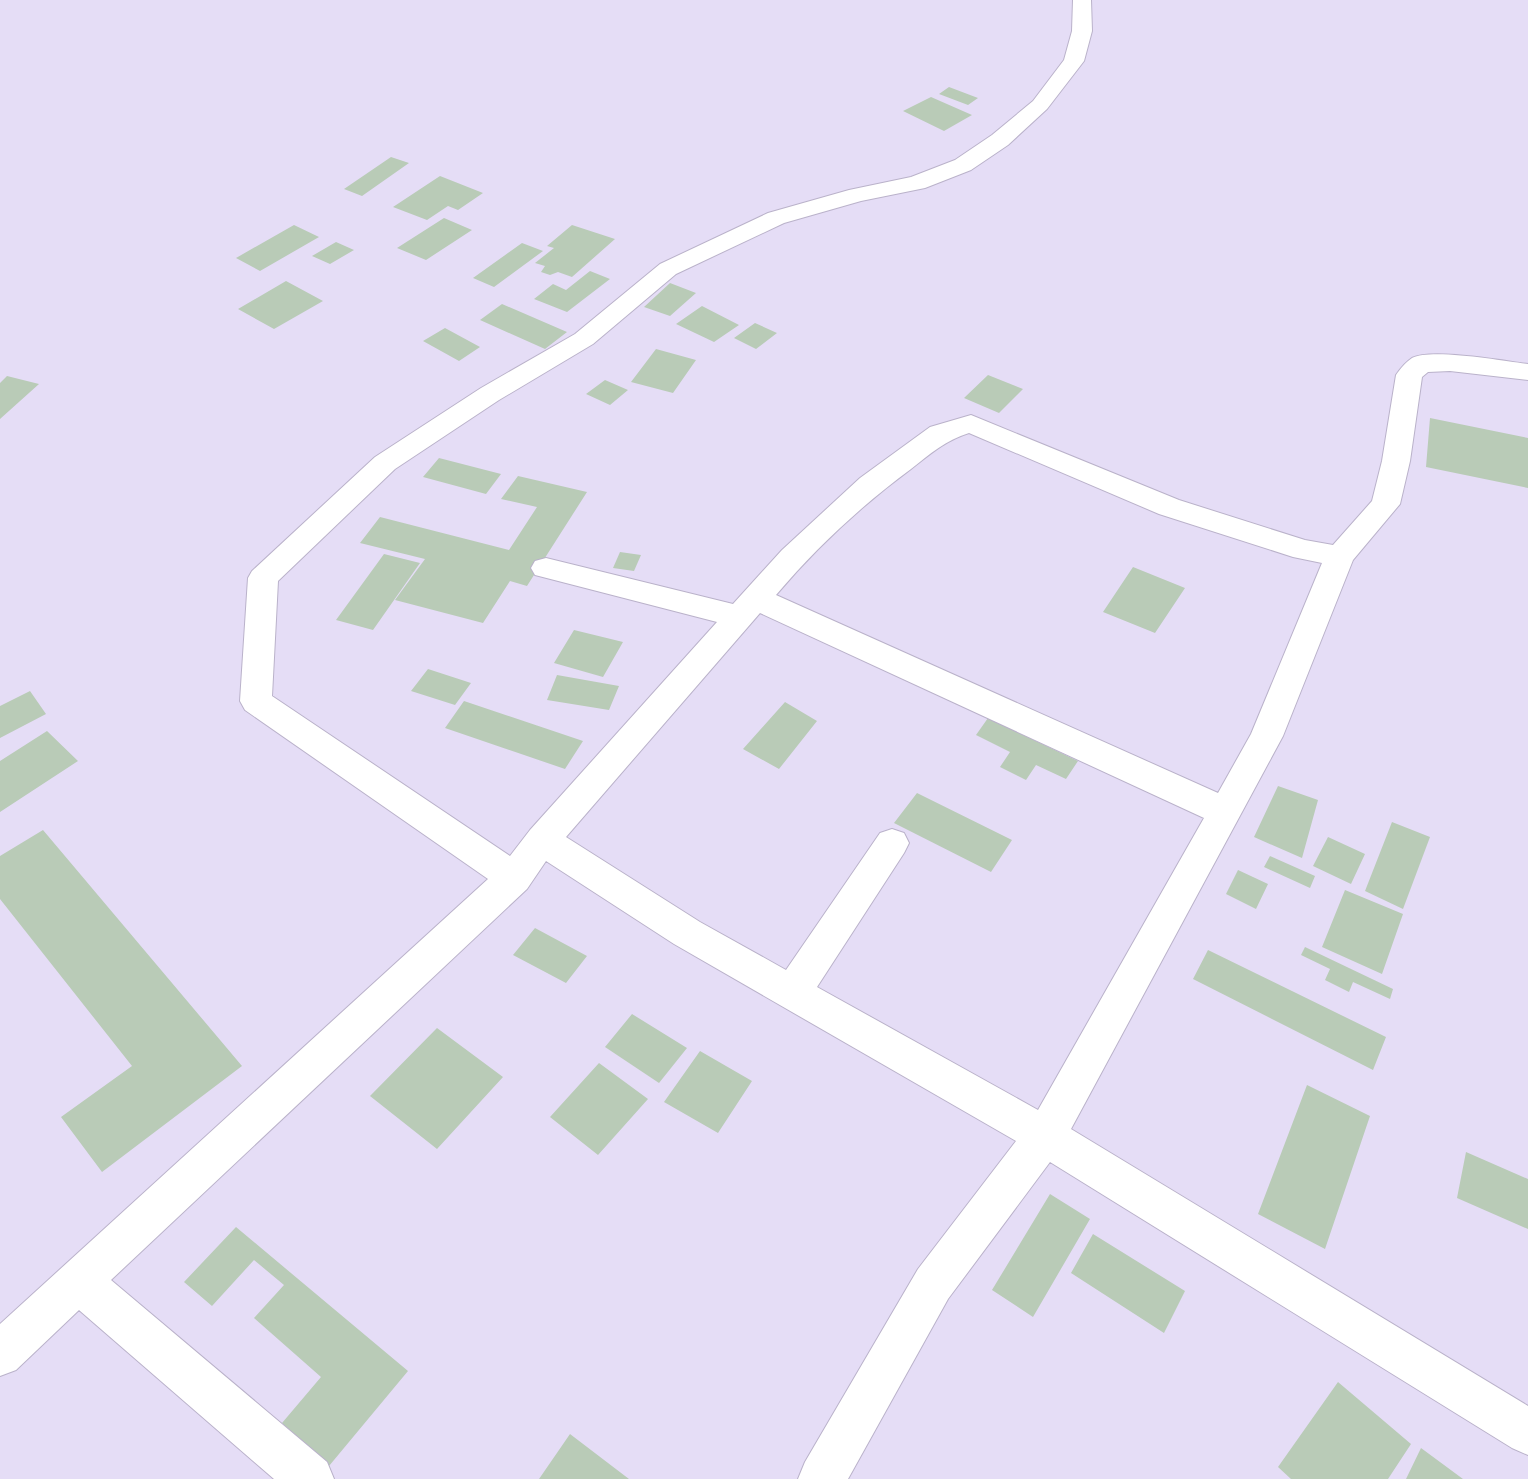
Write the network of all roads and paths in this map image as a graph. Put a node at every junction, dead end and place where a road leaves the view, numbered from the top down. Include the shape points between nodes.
1 (1082, 0) edge
2 (1528, 372) edge
3 (1340, 556) junction
4 (546, 568) dead end
5 (748, 608) junction
6 (1225, 812) junction
7 (542, 840) junction
8 (892, 843) dead end
9 (514, 878) junction
10 (792, 993) junction
11 (1045, 1136) junction
12 (78, 1281) junction
13 (0, 1354) edge
14 (1528, 1432) edge
15 (310, 1479) edge
16 (822, 1479) edge

1 - 9 street via 1082,31 1074,61 1040,105 1000,140 963,165 917,183 776,218 668,269 584,339 490,394 385,463 263,578 256,701
2 - 3 street via 1449,363 1421,364 1409,375 1386,504
3 - 5 street via 1304,550 1169,507 972,424 940,433 870,485 792,557
3 - 6 street via 1267,736
4 - 5 street
5 - 6 street
5 - 7 street
6 - 11 street
7 - 9 street
7 - 10 street via 687,933
8 - 10 street
9 - 12 street
10 - 11 street
11 - 14 street
11 - 16 street via 933,1284
12 - 13 street
12 - 15 street

